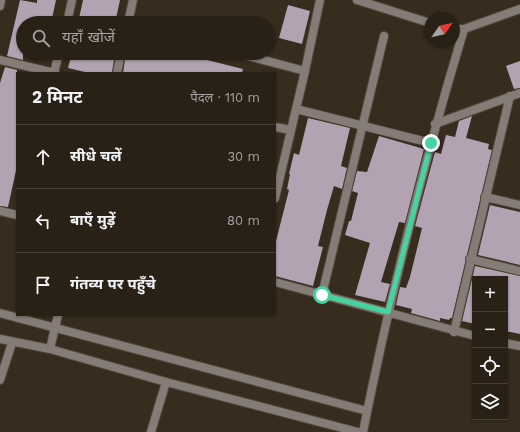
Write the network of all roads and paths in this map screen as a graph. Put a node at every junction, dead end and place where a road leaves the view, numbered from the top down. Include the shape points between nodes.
1 (1, 0) edge
2 (72, 0) edge
3 (133, 0) edge
4 (320, 0) edge
5 (357, 0) edge
6 (0, 6) edge
7 (520, 9) edge
8 (69, 16) edge
9 (130, 16) edge
10 (424, 21) edge
11 (460, 29) edge
12 (464, 29) junction
13 (384, 36) dead end
14 (0, 60) edge
15 (57, 60) edge
16 (120, 60) edge
17 (263, 60) edge
18 (305, 71) junction
19 (50, 72) edge
20 (54, 72) edge
21 (117, 72) edge
22 (520, 93) edge
23 (510, 96) junction
24 (296, 109) junction
25 (435, 124) junction
26 (276, 126) edge
27 (362, 126) junction
28 (291, 130) junction
29 (431, 143) junction
30 (276, 194) edge
31 (485, 197) junction
32 (520, 205) edge
33 (0, 211) edge
34 (16, 215) edge
35 (470, 259) junction
36 (520, 271) edge
37 (276, 282) edge
38 (322, 295) junction
39 (388, 312) junction
40 (0, 313) edge
41 (58, 316) edge
42 (55, 329) junction
43 (454, 332) junction
44 (472, 335) edge
45 (0, 340) edge
46 (12, 343) junction
47 (508, 344) edge
48 (520, 346) edge
49 (50, 349) junction
50 (0, 380) edge
51 (166, 382) junction
52 (368, 411) junction
53 (151, 432) edge
54 (358, 432) edge
55 (363, 432) edge

1 - 6 street
2 - 8 street
3 - 9 street
4 - 18 street
5 - 10 street
7 - 12 street
11 - 12 street
12 - 25 street
13 - 27 street
14 - 19 street
15 - 20 street
16 - 21 street
17 - 18 street
18 - 24 street
22 - 23 street
23 - 25 street
23 - 31 street
24 - 27 street
24 - 28 street
25 - 29 street
26 - 28 street
27 - 29 street
27 - 38 street
28 - 30 street
29 - 39 street
31 - 32 street
31 - 35 street
33 - 34 street
35 - 36 street
35 - 43 street
37 - 38 street
38 - 39 street
39 - 43 street
39 - 52 street
40 - 42 street
41 - 42 street
42 - 49 street
42 - 52 street
43 - 44 street
45 - 46 street
46 - 49 street
46 - 50 street
47 - 48 street
49 - 51 street
51 - 53 street
51 - 54 street
52 - 55 street

